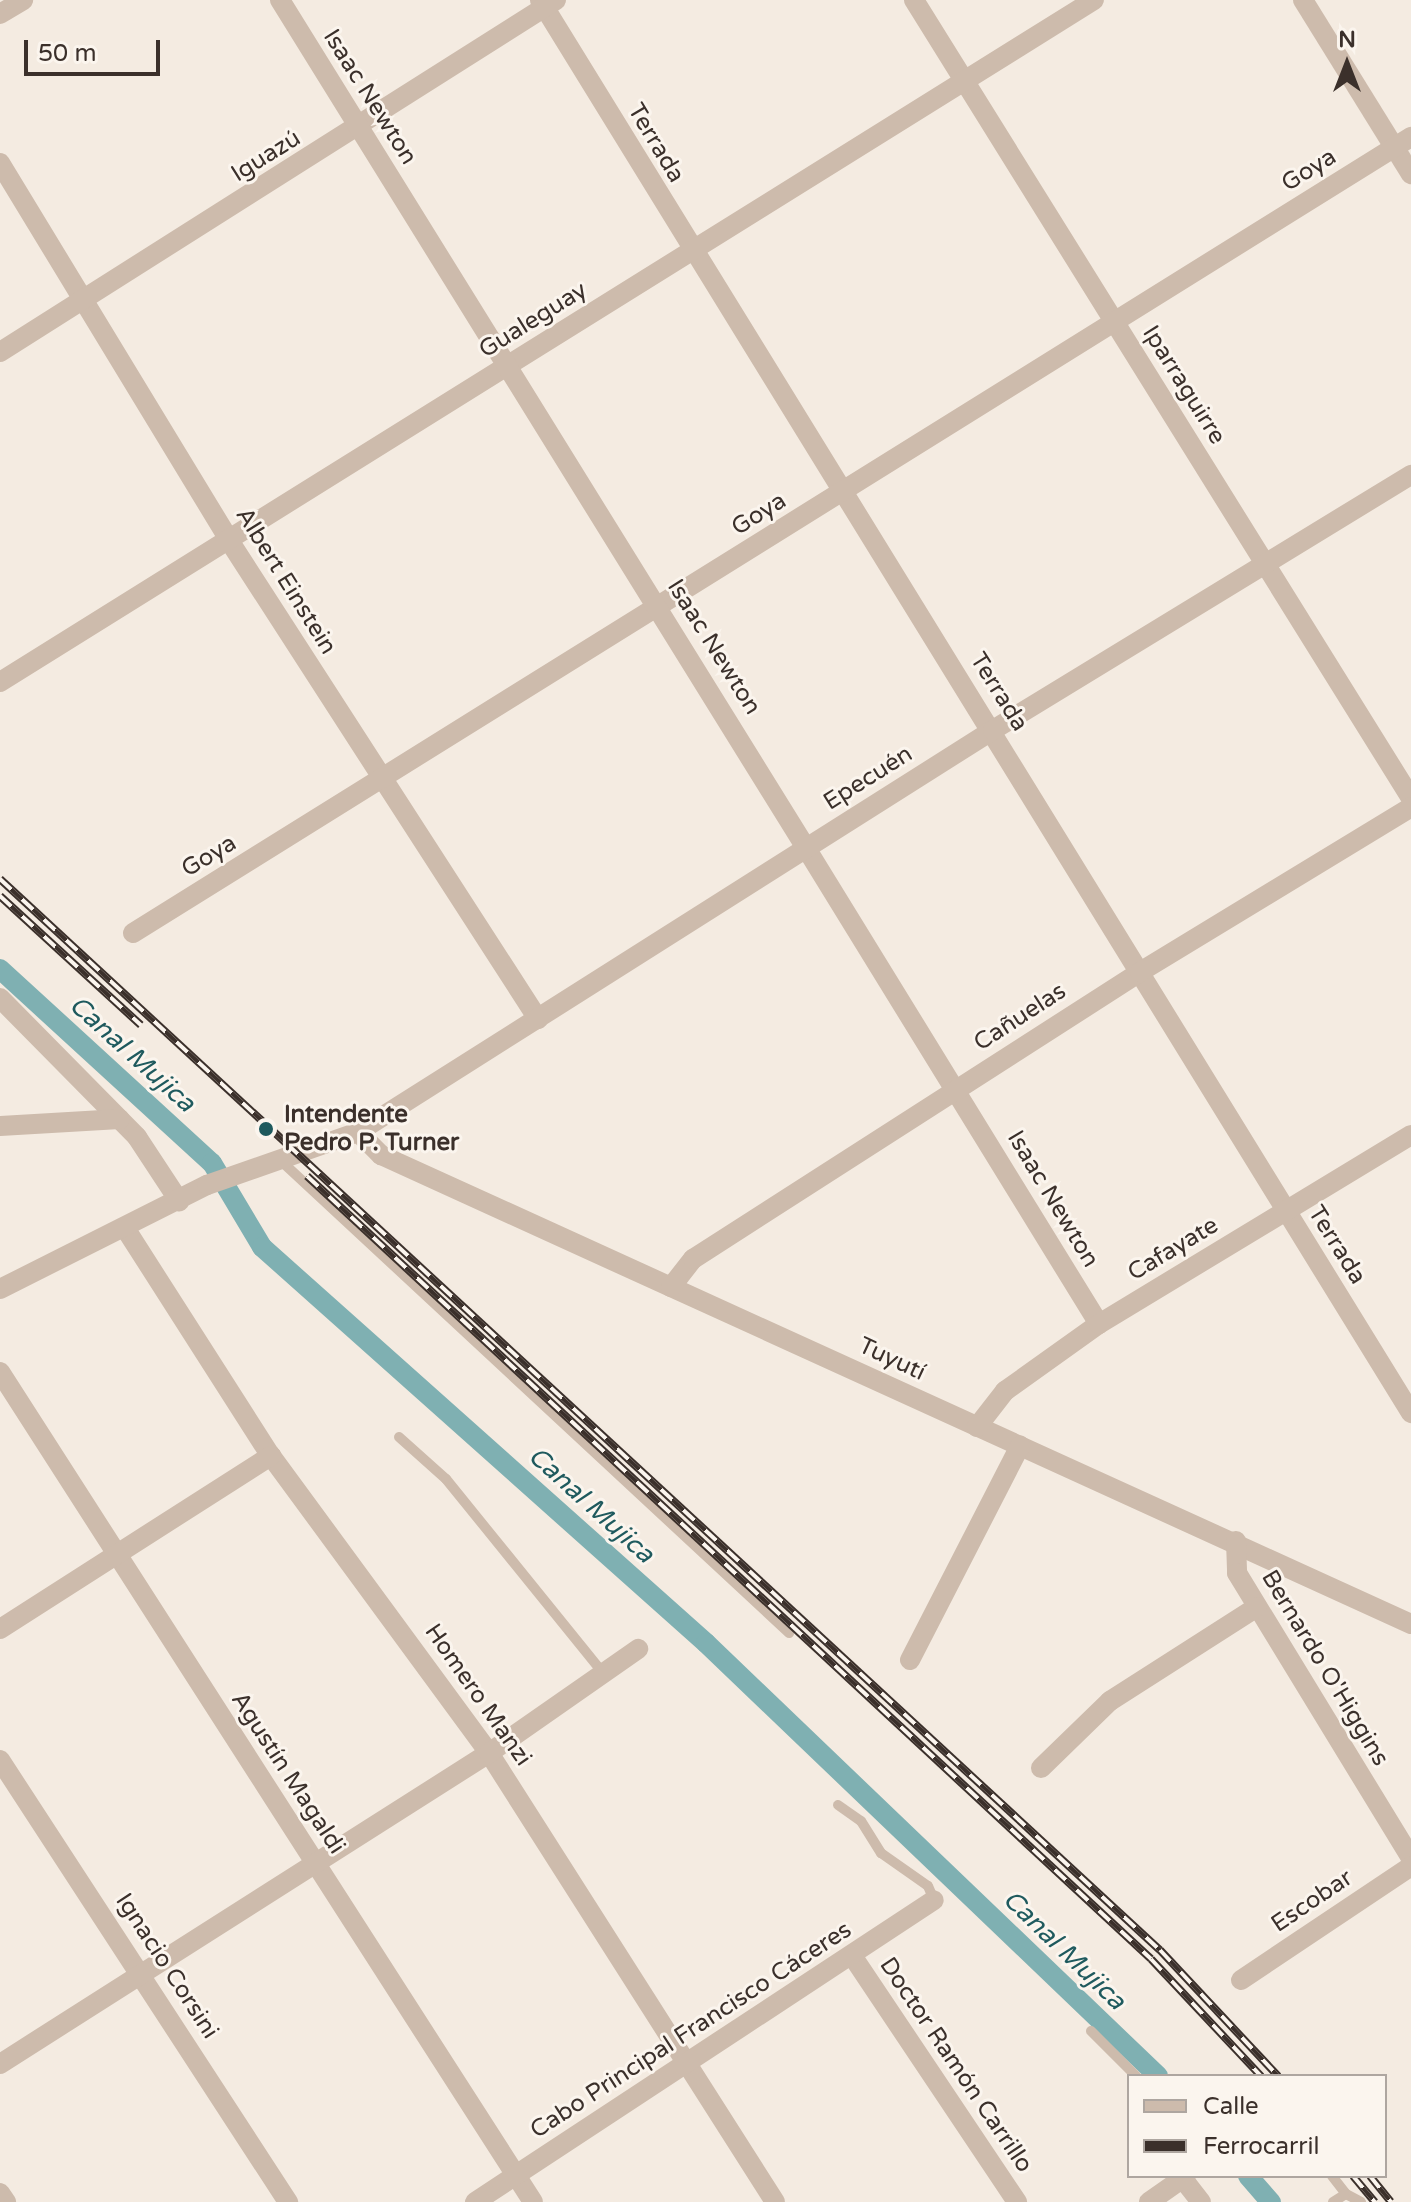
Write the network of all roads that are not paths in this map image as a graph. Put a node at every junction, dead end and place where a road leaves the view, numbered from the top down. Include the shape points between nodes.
1 (23, 0) edge
2 (280, 0) edge
3 (914, 0) edge
4 (1094, 0) edge
5 (1303, 0) edge
6 (547, 2) edge
7 (0, 14) edge
8 (965, 79) junction
9 (359, 129) junction
10 (1403, 142) edge
11 (0, 163) edge
12 (1411, 174) edge
13 (691, 251) junction
14 (84, 300) junction
15 (1114, 321) junction
16 (0, 352) edge
17 (506, 368) junction
18 (1411, 475) edge
19 (844, 491) junction
20 (230, 542) junction
21 (1264, 564) junction
22 (659, 607) junction
23 (0, 682) edge
24 (993, 730) junction
25 (382, 782) junction
26 (1411, 798) edge
27 (1411, 807) edge
28 (806, 848) junction
29 (133, 933) dead end
30 (1140, 972) junction
31 (0, 998) edge
32 (538, 1019) junction
33 (956, 1089) junction
34 (120, 1119) junction
35 (0, 1126) edge
36 (358, 1132) junction
37 (1411, 1135) edge
38 (279, 1158) junction
39 (179, 1201) junction
40 (1286, 1212) junction
41 (125, 1228) junction
42 (671, 1287) junction
43 (0, 1289) edge
44 (1099, 1324) junction
45 (0, 1372) edge
46 (1411, 1413) edge
47 (977, 1427) junction
48 (399, 1437) dead end
49 (1020, 1446) junction
50 (271, 1456) junction
51 (1236, 1541) junction
52 (115, 1552) junction
53 (1257, 1607) junction
54 (1411, 1624) edge
55 (0, 1629) edge
56 (789, 1633) dead end
57 (638, 1649) dead end
58 (910, 1660) dead end
59 (604, 1674) junction
60 (489, 1753) junction
61 (0, 1760) edge
62 (1041, 1768) dead end
63 (838, 1805) dead end
64 (1411, 1858) edge
65 (317, 1865) junction
66 (1411, 1866) edge
67 (934, 1900) joint
68 (853, 1957) junction
69 (142, 1974) junction
70 (1241, 1980) dead end
71 (1091, 2031) dead end
72 (689, 2063) junction
73 (0, 2064) edge
74 (1134, 2074) edge
75 (516, 2176) junction
76 (1184, 2178) edge
77 (1186, 2178) edge
78 (1334, 2178) edge
79 (0, 2193) edge
80 (1346, 2194) junction
81 (6, 2202) edge
82 (288, 2202) edge
83 (475, 2202) edge
84 (533, 2202) edge
85 (775, 2202) edge
86 (1017, 2202) edge
87 (1149, 2202) edge
88 (1201, 2202) edge
89 (1333, 2202) edge
90 (1361, 2202) edge

1 - 7 street
2 - 9 street, Isaac Newton
3 - 8 street, Iparraguirre
4 - 8 street, Gualeguay
5 - 10 street
6 - 9 street, Iguazú
6 - 13 street, Terrada
8 - 13 street, Gualeguay
8 - 15 street, Iparraguirre
9 - 14 street, Iguazú
9 - 17 street, Isaac Newton
10 - 12 street
10 - 15 street, Goya
11 - 14 street, Albert Einstein
13 - 17 street, Gualeguay
13 - 19 street, Terrada
14 - 16 street, Iguazú
14 - 20 street, Albert Einstein
15 - 19 street, Goya
15 - 21 street, Iparraguirre
17 - 20 street, Gualeguay
17 - 22 street, Isaac Newton
18 - 21 street, Epecuén
19 - 22 street, Goya
19 - 24 street, Terrada
20 - 23 street, Gualeguay
20 - 25 street, Albert Einstein
21 - 24 street, Epecuén
21 - 26 street, Iparraguirre
22 - 25 street, Goya
22 - 28 street, Isaac Newton
24 - 28 street, Epecuén
24 - 30 street, Terrada
25 - 29 street, Goya
25 - 32 street, Albert Einstein
27 - 30 street, Cañuelas
28 - 32 street, Epecuén
28 - 33 street, Isaac Newton
30 - 33 street, Cañuelas
30 - 40 street, Terrada
31 - 34 street
32 - 36 street, Epecuén
33 - 42 street, Cañuelas via 693,1259
33 - 44 street, Isaac Newton
34 - 35 street
34 - 39 street
36 - 38 street, Epecuén
36 - 42 street, Tuyutí via 381,1155
37 - 40 street, Cafayate
38 - 39 street, Epecuén
38 - 56 lane
39 - 41 street, Epecuén
40 - 44 street, Cafayate
40 - 46 street, Terrada
41 - 43 street, Epecuén
41 - 50 street, Homero Manzi
42 - 47 street, Tuyutí
44 - 47 street, Cafayate via 1005,1391
45 - 52 street, Agustín Magaldi
47 - 49 street, Tuyutí
48 - 59 lane via 446,1479
49 - 51 street, Tuyutí
49 - 58 street
50 - 52 street
50 - 60 street, Homero Manzi
51 - 53 street, Bernardo O'Higgins via 1237,1573
51 - 54 street, Tuyutí
52 - 55 street
52 - 65 street, Agustín Magaldi
53 - 62 street via 1110,1701
53 - 64 street, Bernardo O'Higgins
57 - 59 street
59 - 60 street
60 - 65 street
60 - 72 street, Homero Manzi
61 - 69 street, Ignacio Corsini
63 - 67 lane via 870,1832 881,1853 928,1886
65 - 69 street
65 - 75 street, Agustín Magaldi
66 - 70 street, Escobar
67 - 68 street, Cabo Principal Francisco Cáceres
68 - 72 street, Cabo Principal Francisco Cáceres
68 - 86 street, Doctor Ramón Carrillo
69 - 73 street
69 - 82 street, Ignacio Corsini
71 - 74 lane
72 - 75 street, Cabo Principal Francisco Cáceres
72 - 85 street, Homero Manzi
75 - 83 street, Cabo Principal Francisco Cáceres
75 - 84 street, Agustín Magaldi
76 - 87 street
77 - 88 street
78 - 80 lane
79 - 81 street
80 - 89 lane
80 - 90 lane

